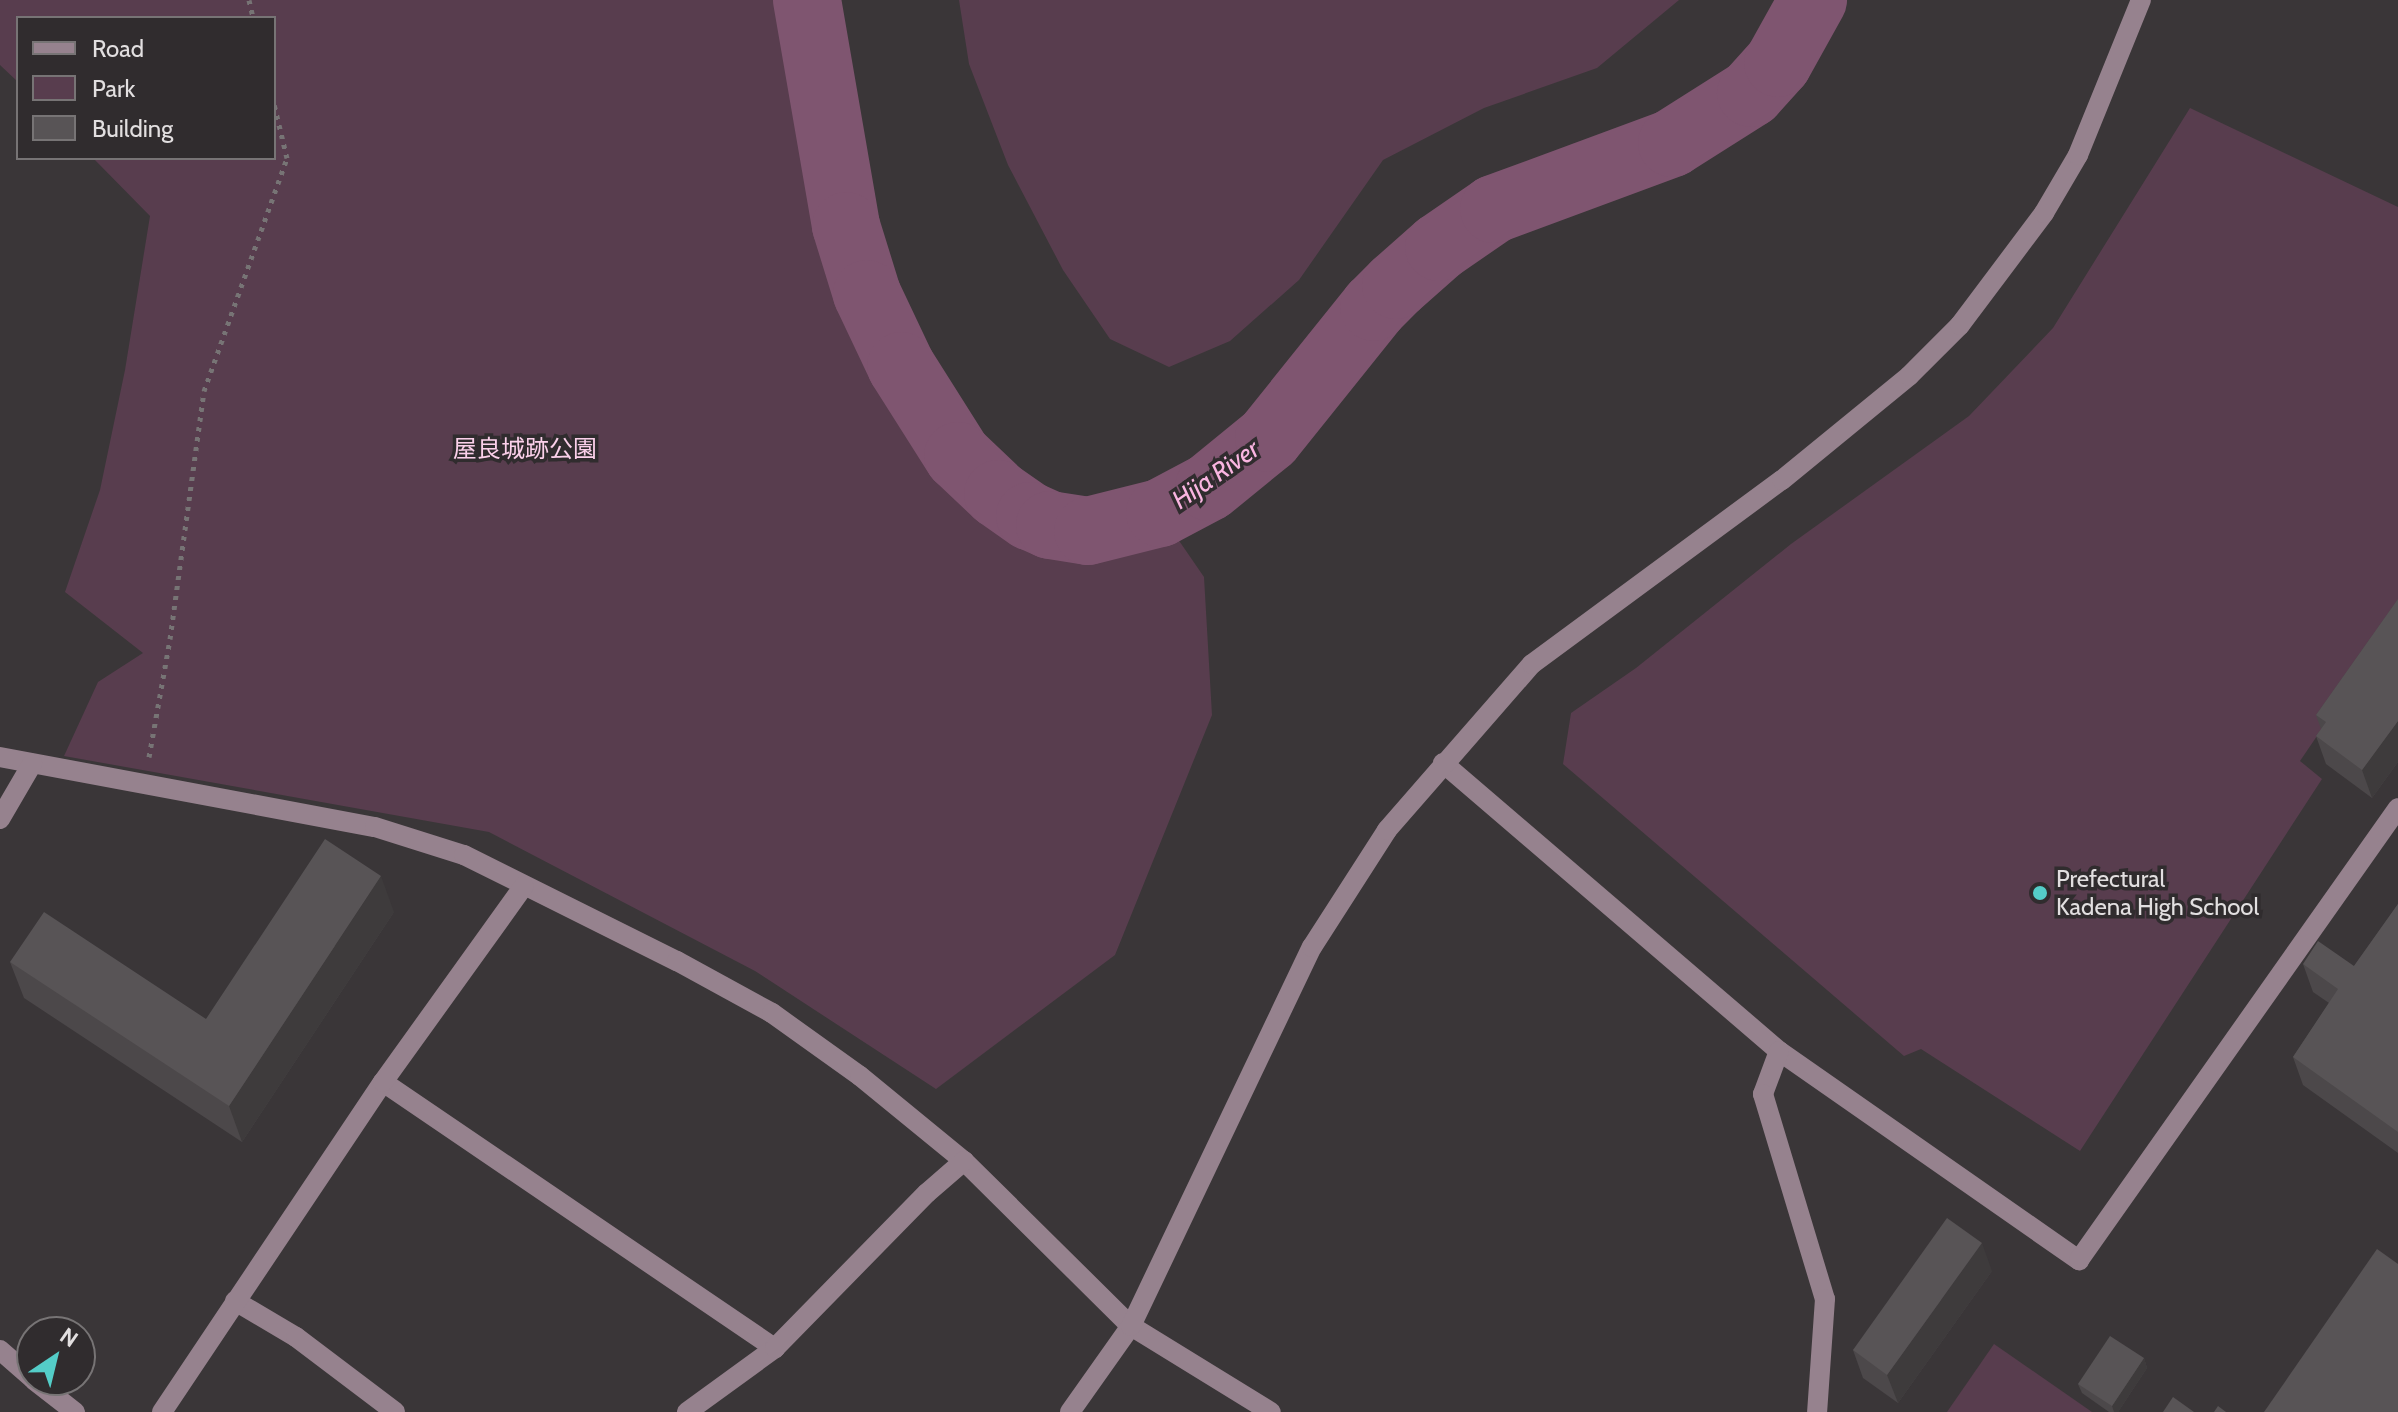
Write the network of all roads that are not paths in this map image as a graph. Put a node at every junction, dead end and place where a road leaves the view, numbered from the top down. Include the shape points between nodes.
1 (2141, 0) edge
2 (0, 757) edge
3 (1443, 763) junction
4 (32, 764) junction
5 (2398, 808) edge
6 (0, 819) edge
7 (524, 886) junction
8 (1779, 1051) junction
9 (383, 1082) junction
10 (964, 1161) junction
11 (235, 1301) junction
12 (1131, 1326) junction
13 (775, 1348) junction
14 (0, 1350) edge
15 (16, 1364) edge
16 (55, 1396) edge
17 (75, 1412) edge
18 (162, 1412) edge
19 (395, 1412) edge
20 (687, 1412) edge
21 (1070, 1412) edge
22 (1271, 1412) edge
23 (1817, 1412) edge

1 - 3 street via 2078,155 2044,213 1960,325 1909,376 1782,480 1532,664
2 - 4 street
3 - 8 street
3 - 12 street via 1387,830 1312,947
4 - 6 street
4 - 7 street via 375,827 464,855
5 - 8 street via 2079,1260
7 - 9 street
7 - 10 street via 772,1013
8 - 23 street via 1763,1094 1825,1299
9 - 11 street
9 - 13 street
10 - 12 street
10 - 13 street
11 - 18 street
11 - 19 street via 296,1337
12 - 21 street
12 - 22 street
13 - 20 street
14 - 15 street
16 - 17 street

